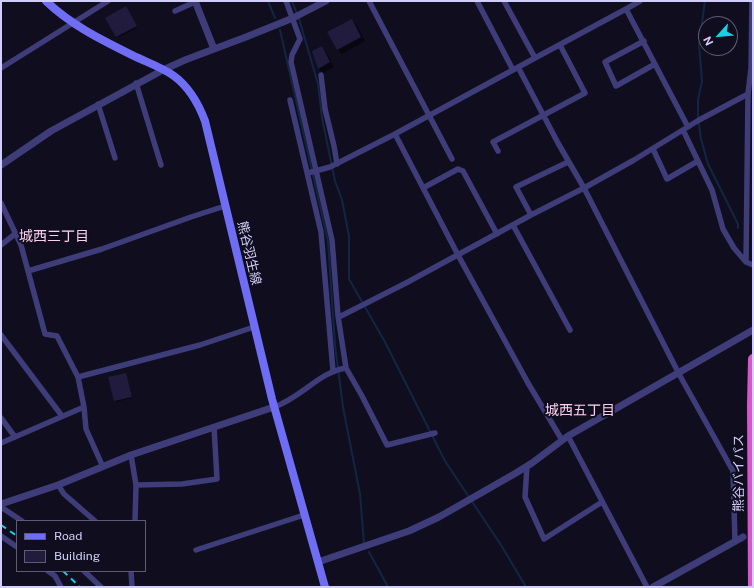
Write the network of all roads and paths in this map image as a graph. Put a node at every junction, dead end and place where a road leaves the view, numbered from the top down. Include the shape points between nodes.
1 (46, 1) edge
2 (108, 1) edge
3 (286, 1) edge
4 (326, 1) edge
5 (369, 1) edge
6 (477, 1) edge
7 (504, 1) edge
8 (640, 1) edge
9 (752, 1) edge
10 (195, 2) edge
11 (626, 9) junction
12 (175, 12) dead end
13 (296, 16) junction
14 (73, 23) junction
15 (644, 41) junction
16 (560, 45) junction
17 (214, 49) junction
18 (535, 58) junction
19 (655, 64) junction
20 (1, 68) edge
21 (516, 68) junction
22 (752, 68) edge
23 (163, 70) junction
24 (321, 75) dead end
25 (136, 84) junction
26 (748, 94) junction
27 (290, 100) dead end
28 (98, 104) junction
29 (429, 115) junction
30 (544, 116) junction
31 (688, 127) junction
32 (683, 130) junction
33 (395, 134) junction
34 (653, 149) junction
35 (498, 151) dead end
36 (115, 158) dead end
37 (452, 159) dead end
38 (698, 161) junction
39 (568, 162) junction
40 (1, 165) edge
41 (161, 165) dead end
42 (334, 165) junction
43 (312, 172) junction
44 (423, 188) junction
45 (584, 188) junction
46 (1, 203) edge
47 (225, 206) junction
48 (531, 215) junction
49 (513, 225) junction
50 (15, 234) junction
51 (497, 234) junction
52 (1, 244) edge
53 (458, 255) junction
54 (746, 262) junction
55 (753, 265) edge
56 (31, 270) junction
57 (338, 316) junction
58 (254, 328) junction
59 (570, 330) dead end
60 (753, 330) edge
61 (1, 335) edge
62 (753, 359) edge
63 (338, 369) junction
64 (679, 374) junction
65 (78, 377) junction
66 (752, 404) edge
67 (84, 407) junction
68 (274, 407) junction
69 (62, 416) junction
70 (1, 418) edge
71 (214, 427) junction
72 (435, 433) dead end
73 (15, 437) junction
74 (565, 438) junction
75 (1, 443) edge
76 (131, 455) junction
77 (527, 466) junction
78 (103, 467) junction
79 (58, 485) junction
80 (136, 485) junction
81 (602, 502) junction
82 (1, 505) edge
83 (304, 515) junction
84 (21, 520) edge
85 (94, 520) edge
86 (136, 520) edge
87 (1, 536) edge
88 (743, 537) dead end
89 (734, 542) junction
90 (16, 546) edge
91 (196, 550) dead end
92 (318, 562) junction
93 (49, 572) edge
94 (85, 572) edge
95 (131, 572) edge
96 (61, 587) edge
97 (101, 587) edge
98 (132, 587) edge
99 (325, 587) edge
100 (647, 587) edge
101 (653, 587) edge
102 (753, 587) edge

1 - 14 main road, 熊谷羽生線
2 - 14 street
3 - 13 street
4 - 13 street
5 - 29 street
6 - 21 street
7 - 18 street
8 - 11 street
9 - 22 street
10 - 12 street
10 - 17 street
11 - 15 street
11 - 16 street
13 - 17 street
13 - 43 street via 300,40 292,55 292,62
14 - 20 street
14 - 23 main road, 熊谷羽生線 via 101,40
15 - 19 street
15 - 19 street via 605,62 616,86
16 - 18 street
16 - 30 street via 585,93
17 - 23 street
18 - 21 street
19 - 31 street
21 - 29 street
21 - 30 street
22 - 26 street
23 - 25 street
23 - 47 main road, 熊谷羽生線 via 175,77 200,108
24 - 42 street via 325,109 334,146
25 - 28 street
25 - 41 street
26 - 31 street
26 - 54 street
27 - 43 street
28 - 36 street
28 - 40 street via 50,131
29 - 33 street
29 - 37 street
30 - 35 street via 493,142
30 - 39 street
31 - 32 street
32 - 34 street
32 - 38 street
33 - 42 street
33 - 44 street
34 - 38 street via 667,179
34 - 45 street
38 - 54 street via 712,190 723,229
39 - 45 street
39 - 48 street via 516,187
42 - 43 street
43 - 57 street via 332,240
43 - 63 street
44 - 51 street via 458,169 463,171
44 - 53 street
45 - 48 street
45 - 64 street
46 - 50 street
47 - 56 street
47 - 58 main road, 熊谷羽生線
48 - 49 street
49 - 51 street
49 - 59 street
50 - 52 street
50 - 56 street
51 - 53 street
53 - 57 street
53 - 74 street via 528,383
54 - 55 street
56 - 65 street via 45,334 57,336
57 - 63 street
58 - 65 street
58 - 68 main road, 熊谷羽生線
60 - 64 street
61 - 69 street
62 - 66 highway, 熊谷バイパス
63 - 68 street
63 - 72 street via 362,396 387,445
64 - 74 street
64 - 89 street via 733,471
65 - 67 street
66 - 102 highway, 熊谷バイパス
67 - 69 street
67 - 78 street via 86,429
68 - 71 street
68 - 83 main road, 熊谷羽生線
69 - 73 street
70 - 73 street
71 - 76 street
71 - 80 street via 217,478 182,484
73 - 75 street
74 - 77 street
74 - 81 street
76 - 78 street
76 - 80 street
77 - 81 street via 525,497 544,539
77 - 92 street via 440,517
78 - 79 street
79 - 82 street
79 - 85 street via 64,494
80 - 86 street
81 - 100 street
82 - 84 street
83 - 91 street
83 - 92 main road, 熊谷羽生線
87 - 90 street
88 - 89 street
89 - 101 street
92 - 99 main road, 熊谷羽生線
93 - 96 street
94 - 97 street
95 - 98 street

